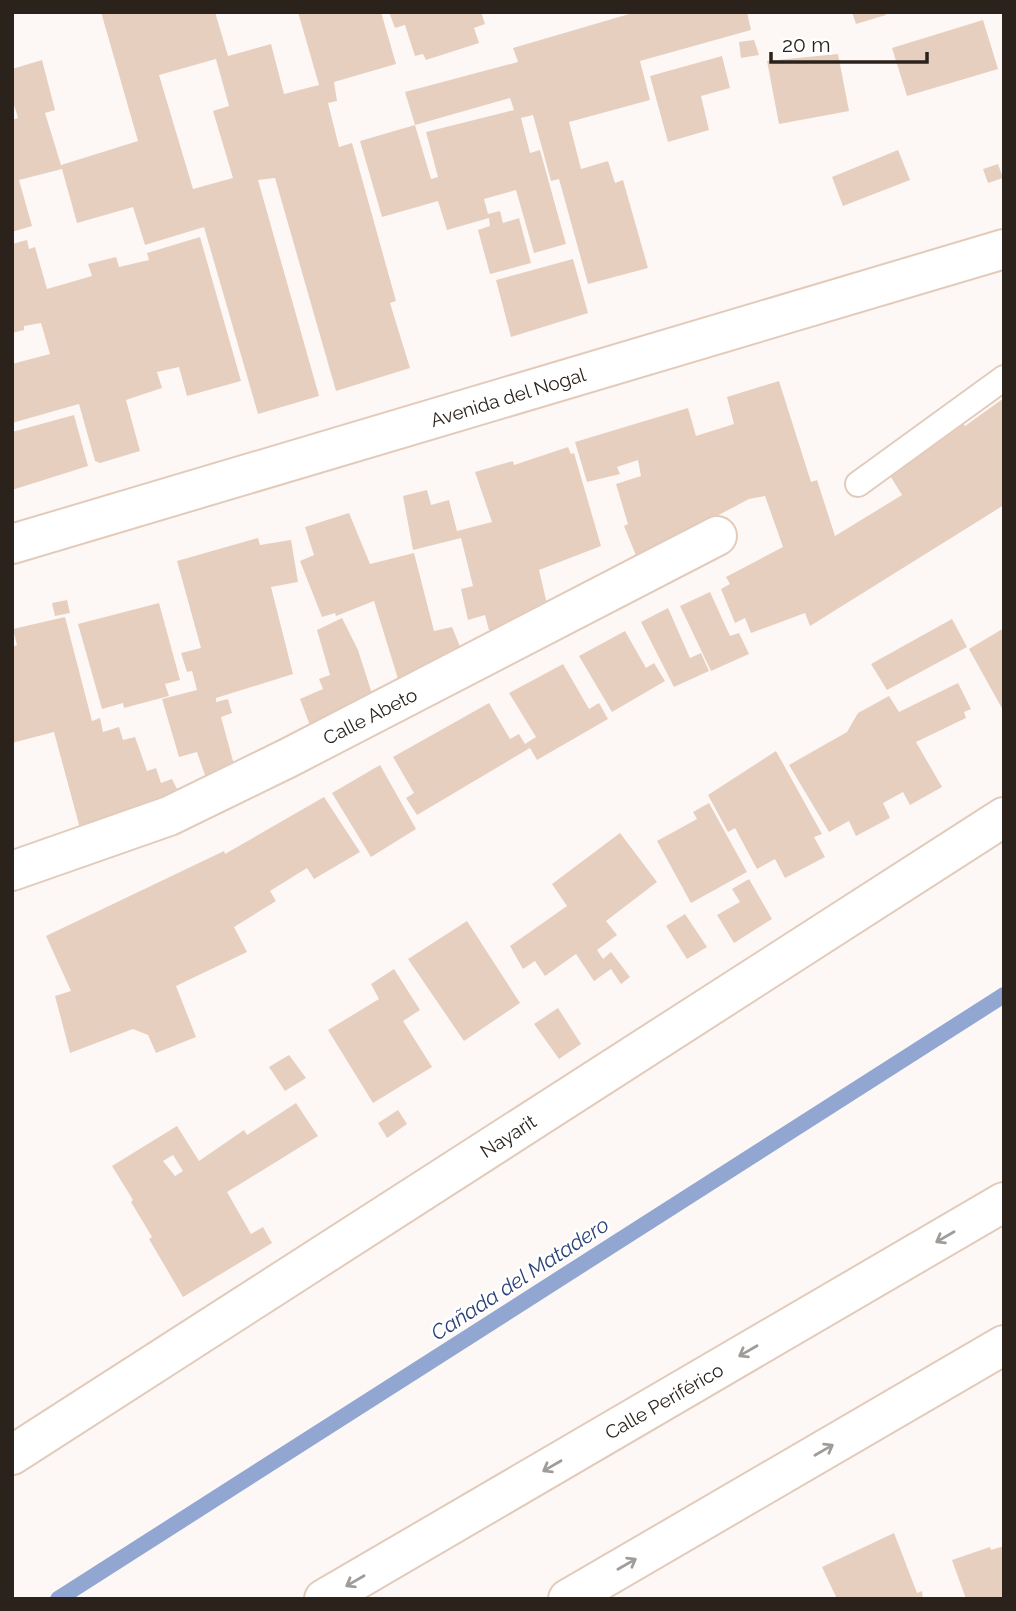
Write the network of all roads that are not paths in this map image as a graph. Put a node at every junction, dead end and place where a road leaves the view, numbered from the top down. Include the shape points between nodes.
1 (1004, 249) edge
2 (1004, 378) edge
3 (858, 484) dead end
4 (717, 536) dead end
5 (12, 544) edge
6 (1004, 817) edge
7 (12, 871) edge
8 (1004, 1202) edge
9 (1004, 1345) edge
10 (12, 1455) edge
11 (324, 1599) edge
12 (568, 1599) edge

1 - 5 main road, Avenida del Nogal
2 - 3 lane
4 - 7 main road, Calle Abeto via 180,810
6 - 10 main road, Nayarit
8 -> 11 main road, Calle Periférico
12 -> 9 main road

